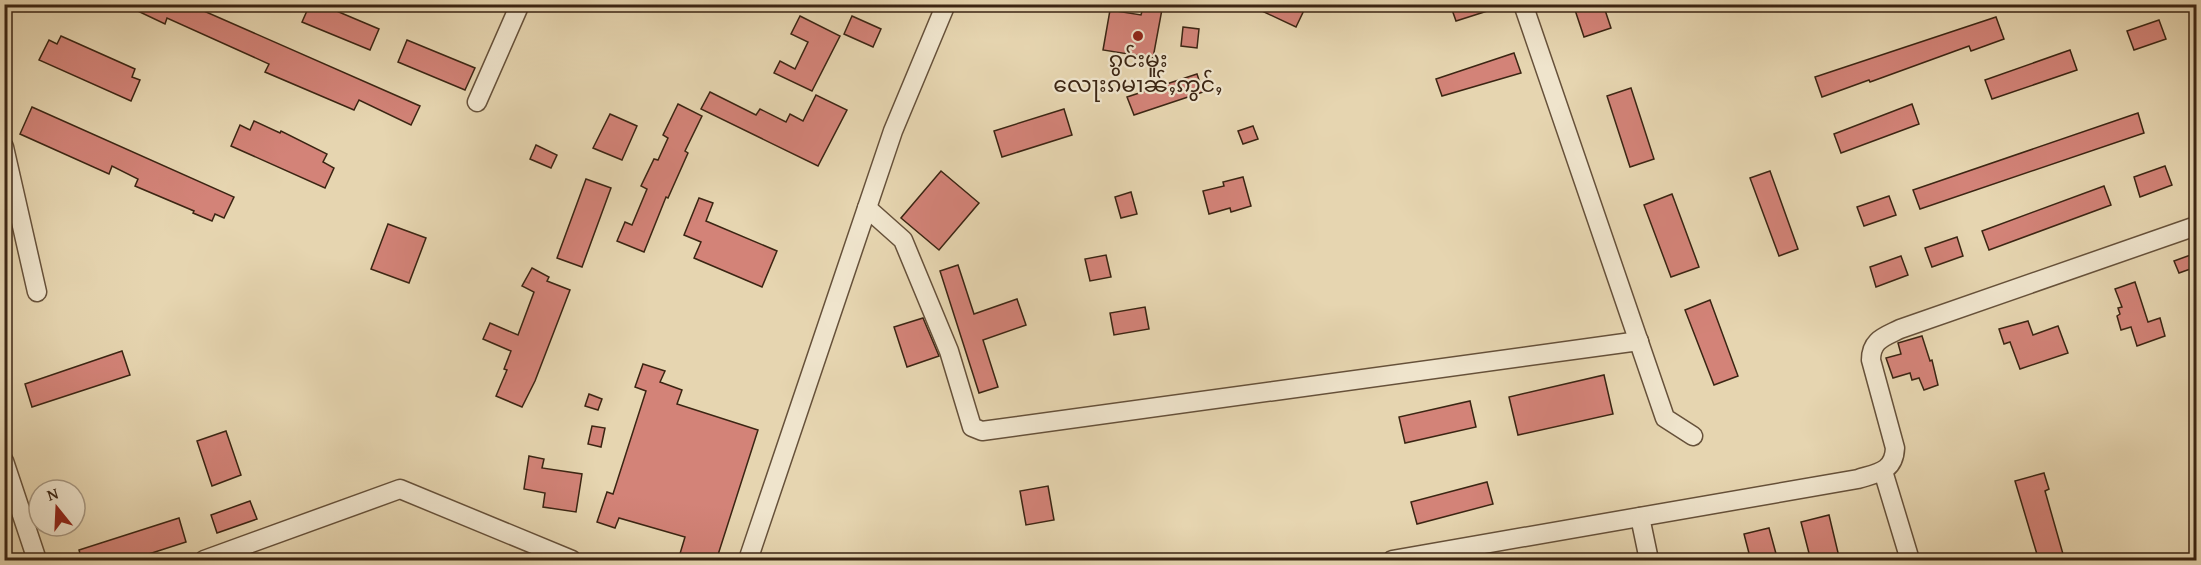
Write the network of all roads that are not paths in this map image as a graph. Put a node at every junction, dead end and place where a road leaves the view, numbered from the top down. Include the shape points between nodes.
1 (520, 4) edge
2 (946, 4) edge
3 (1523, 4) edge
4 (477, 102) dead end
5 (4, 147) edge
6 (867, 208) junction
7 (2196, 226) edge
8 (37, 292) dead end
9 (1639, 342) junction
10 (1692, 436) dead end
11 (4, 461) edge
12 (1883, 471) junction
13 (1640, 517) junction
14 (37, 561) edge
15 (204, 561) edge
16 (572, 561) edge
17 (748, 561) edge
18 (1392, 561) edge
19 (1649, 561) edge
20 (1910, 561) edge

1 - 4 street
2 - 6 street via 893,130
3 - 9 street
5 - 8 street
6 - 9 street via 903,240 949,351 972,427 982,431
6 - 17 street
7 - 12 street via 1900,329 1876,342 1871,360 1895,448 1892,464
9 - 10 street via 1665,418
11 - 14 street
12 - 13 street via 1858,479
12 - 20 street
13 - 18 street
13 - 19 street
15 - 16 street via 400,489

